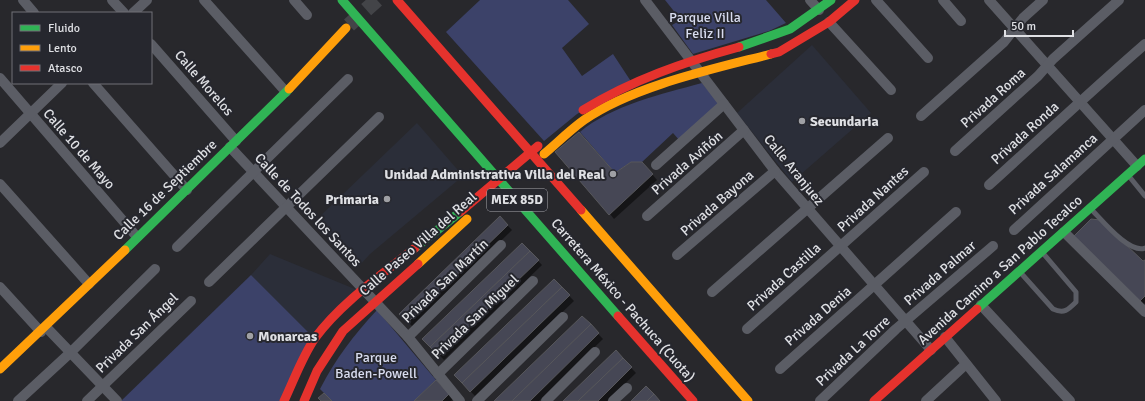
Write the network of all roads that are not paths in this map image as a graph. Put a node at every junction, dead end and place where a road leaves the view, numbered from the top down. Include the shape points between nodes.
1 (23, 0) edge
2 (112, 0) edge
3 (147, 0) edge
4 (204, 0) edge
5 (294, 0) edge
6 (342, 0) edge
7 (397, 0) edge
8 (645, 0) edge
9 (810, 0) edge
10 (831, 0) edge
11 (855, 0) edge
12 (876, 0) edge
13 (942, 0) edge
14 (989, 0) edge
15 (1043, 0) edge
16 (1119, 0) edge
17 (819, 10) junction
18 (33, 12) edge
19 (123, 12) edge
20 (135, 12) edge
21 (307, 15) dead end
22 (961, 21) dead end
23 (829, 22) junction
24 (1014, 27) junction
25 (346, 28) tunnel mouth
26 (1145, 44) edge
27 (152, 45) edge
28 (928, 58) dead end
29 (692, 60) junction
30 (1048, 65) junction
31 (701, 72) junction
32 (0, 78) edge
33 (348, 79) dead end
34 (61, 84) edge
35 (94, 84) edge
36 (891, 90) dead end
37 (286, 92) junction
38 (1080, 101) junction
39 (724, 104) junction
40 (1145, 110) edge
41 (30, 114) junction
42 (921, 116) dead end
43 (379, 117) dead end
44 (744, 130) junction
45 (888, 138) dead end
46 (1112, 139) junction
47 (0, 142) edge
48 (233, 144) junction
49 (955, 151) dead end
50 (1141, 163) edge
51 (532, 164) dead end
52 (656, 165) dead end
53 (774, 171) junction
54 (253, 172) junction
55 (924, 172) dead end
56 (1128, 175) junction
57 (1145, 175) edge
58 (514, 179) dead end
59 (0, 184) edge
60 (989, 186) dead end
61 (187, 190) junction
62 (496, 194) dead end
63 (1145, 196) edge
64 (286, 208) junction
65 (1090, 208) junction
66 (806, 209) junction
67 (956, 212) dead end
68 (647, 216) dead end
69 (470, 217) dead end
70 (1014, 230) dead end
71 (1064, 232) junction
72 (137, 237) junction
73 (502, 246) dead end
74 (993, 246) dead end
75 (177, 247) dead end
76 (840, 247) junction
77 (1145, 248) edge
78 (1042, 252) junction
79 (677, 255) dead end
80 (155, 269) dead end
81 (1019, 271) junction
82 (533, 281) dead end
83 (209, 282) dead end
84 (89, 284) junction
85 (875, 284) junction
86 (0, 287) edge
87 (364, 289) junction
88 (712, 292) dead end
89 (191, 301) dead end
90 (375, 301) junction
91 (981, 305) junction
92 (1145, 312) edge
93 (563, 317) dead end
94 (906, 321) junction
95 (43, 329) junction
96 (747, 329) dead end
97 (408, 337) junction
98 (945, 337) junction
99 (931, 350) junction
100 (595, 352) dead end
101 (70, 353) junction
102 (966, 364) junction
103 (0, 369) edge
104 (780, 369) dead end
105 (438, 374) junction
106 (102, 386) junction
107 (627, 388) dead end
108 (18, 401) edge
109 (87, 401) edge
110 (117, 401) edge
111 (284, 401) edge
112 (304, 401) edge
113 (460, 401) edge
114 (477, 401) edge
115 (546, 401) edge
116 (613, 401) edge
117 (693, 401) edge
118 (748, 401) edge
119 (820, 401) edge
120 (874, 401) edge
121 (926, 401) edge
122 (996, 401) edge
123 (1070, 401) edge

1 - 18 street
2 - 19 street
3 - 20 street
4 - 37 street
5 - 21 street
6 - 117 main road, Carretera México - Pachuca (Cuota) / MEX 85D
7 - 118 main road, Carretera México - Pachuca (Cuota) / MEX 85D
8 - 29 street, Calle Aranjuez
9 - 17 street
10 - 17 main road, Calle Paseo Villa del Real
11 - 23 main road
12 - 28 street
13 - 22 street
14 - 24 street
15 - 24 street
16 - 30 street, Privada Roma
17 - 29 main road, Calle Paseo Villa del Real via 784,32
23 - 31 main road via 779,52
23 - 36 street
24 - 30 street
24 - 42 street via 1004,42
25 - 37 main road, Calle 16 de Septiembre
26 - 38 street, Privada Ronda
27 - 48 street, Calle Morelos
29 - 31 street, Calle Aranjuez
29 - 87 main road, Calle Paseo Villa del Real, bridge via 632,83 577,114
30 - 38 street
30 - 49 street, Privada Roma
31 - 39 street, Calle Aranjuez
31 - 51 main road via 614,103 584,120
32 - 41 street, Calle 10 de Mayo
33 - 54 street
34 - 41 street
35 - 61 street
37 - 48 main road, Calle 16 de Septiembre
38 - 46 street
38 - 60 street, Privada Ronda
39 - 44 street, Calle Aranjuez
39 - 52 street
40 - 46 street, Privada Salamanca
41 - 47 street
41 - 72 street, Calle 10 de Mayo
43 - 64 street
44 - 53 street, Calle Aranjuez
44 - 68 street, Privada Aviñón
45 - 66 street
46 - 50 street
46 - 70 street, Privada Salamanca
48 - 54 street, Calle de Todos los Santos
48 - 61 main road, Calle 16 de Septiembre
50 - 56 main road, Avenida Camino a San Pablo Tecalco
50 - 57 main road
53 - 66 street, Calle Aranjuez
53 - 79 street, Privada Bayona
54 - 64 street, Calle de Todos los Santos
54 - 75 street
55 - 76 street, Privada Nantes
56 - 63 lane
56 - 65 main road, Avenida Camino a San Pablo Tecalco
58 - 62 main road, Calle Paseo Villa del Real
59 - 84 street
61 - 72 main road, Calle 16 de Septiembre
64 - 83 street
64 - 87 street, Calle de Todos los Santos
65 - 71 main road, Avenida Camino a San Pablo Tecalco
65 - 77 lane via 1127,244 1135,248
66 - 76 street, Calle Aranjuez
66 - 88 street
67 - 85 street, Privada Denia
69 - 90 main road, Calle Paseo Villa del Real
71 - 78 main road, Avenida Camino a San Pablo Tecalco
71 - 92 street
72 - 84 main road, Calle 16 de Septiembre
73 - 97 street, Privada San Martín
74 - 94 street, Privada Palmar
76 - 85 street, Calle Aranjuez
76 - 96 street, Privada Castilla
78 - 81 main road, Avenida Camino a San Pablo Tecalco
78 - 81 lane via 1076,292 1076,302 1067,311 1060,313 1053,309
80 - 101 street
81 - 91 main road, Avenida Camino a San Pablo Tecalco
82 - 105 street, Privada San Miguel
84 - 95 main road, Calle 16 de Septiembre
85 - 94 street, Calle Aranjuez
85 - 104 street, Privada Denia
86 - 95 street
87 - 90 street, Calle de Todos los Santos
87 - 111 main road, Calle Paseo Villa del Real via 315,339
89 - 106 street, Privada San Ángel
90 - 97 street, Calle de Todos los Santos
90 - 112 main road, Calle Paseo Villa del Real via 334,343 317,370
91 - 98 main road, Avenida Camino a San Pablo Tecalco
91 - 123 street
93 - 114 street
94 - 99 street, Calle Aranjuez
94 - 119 street, Privada La Torre
95 - 101 street
95 - 103 main road, Calle 16 de Septiembre
97 - 105 street, Calle de Todos los Santos
98 - 99 main road, Avenida Camino a San Pablo Tecalco
98 - 102 street
99 - 120 main road, Avenida Camino a San Pablo Tecalco
100 - 115 street
101 - 106 street
101 - 108 street
102 - 121 street
102 - 122 street
105 - 113 street, Calle de Todos los Santos
106 - 109 street, Privada San Ángel
106 - 110 street
107 - 116 street

